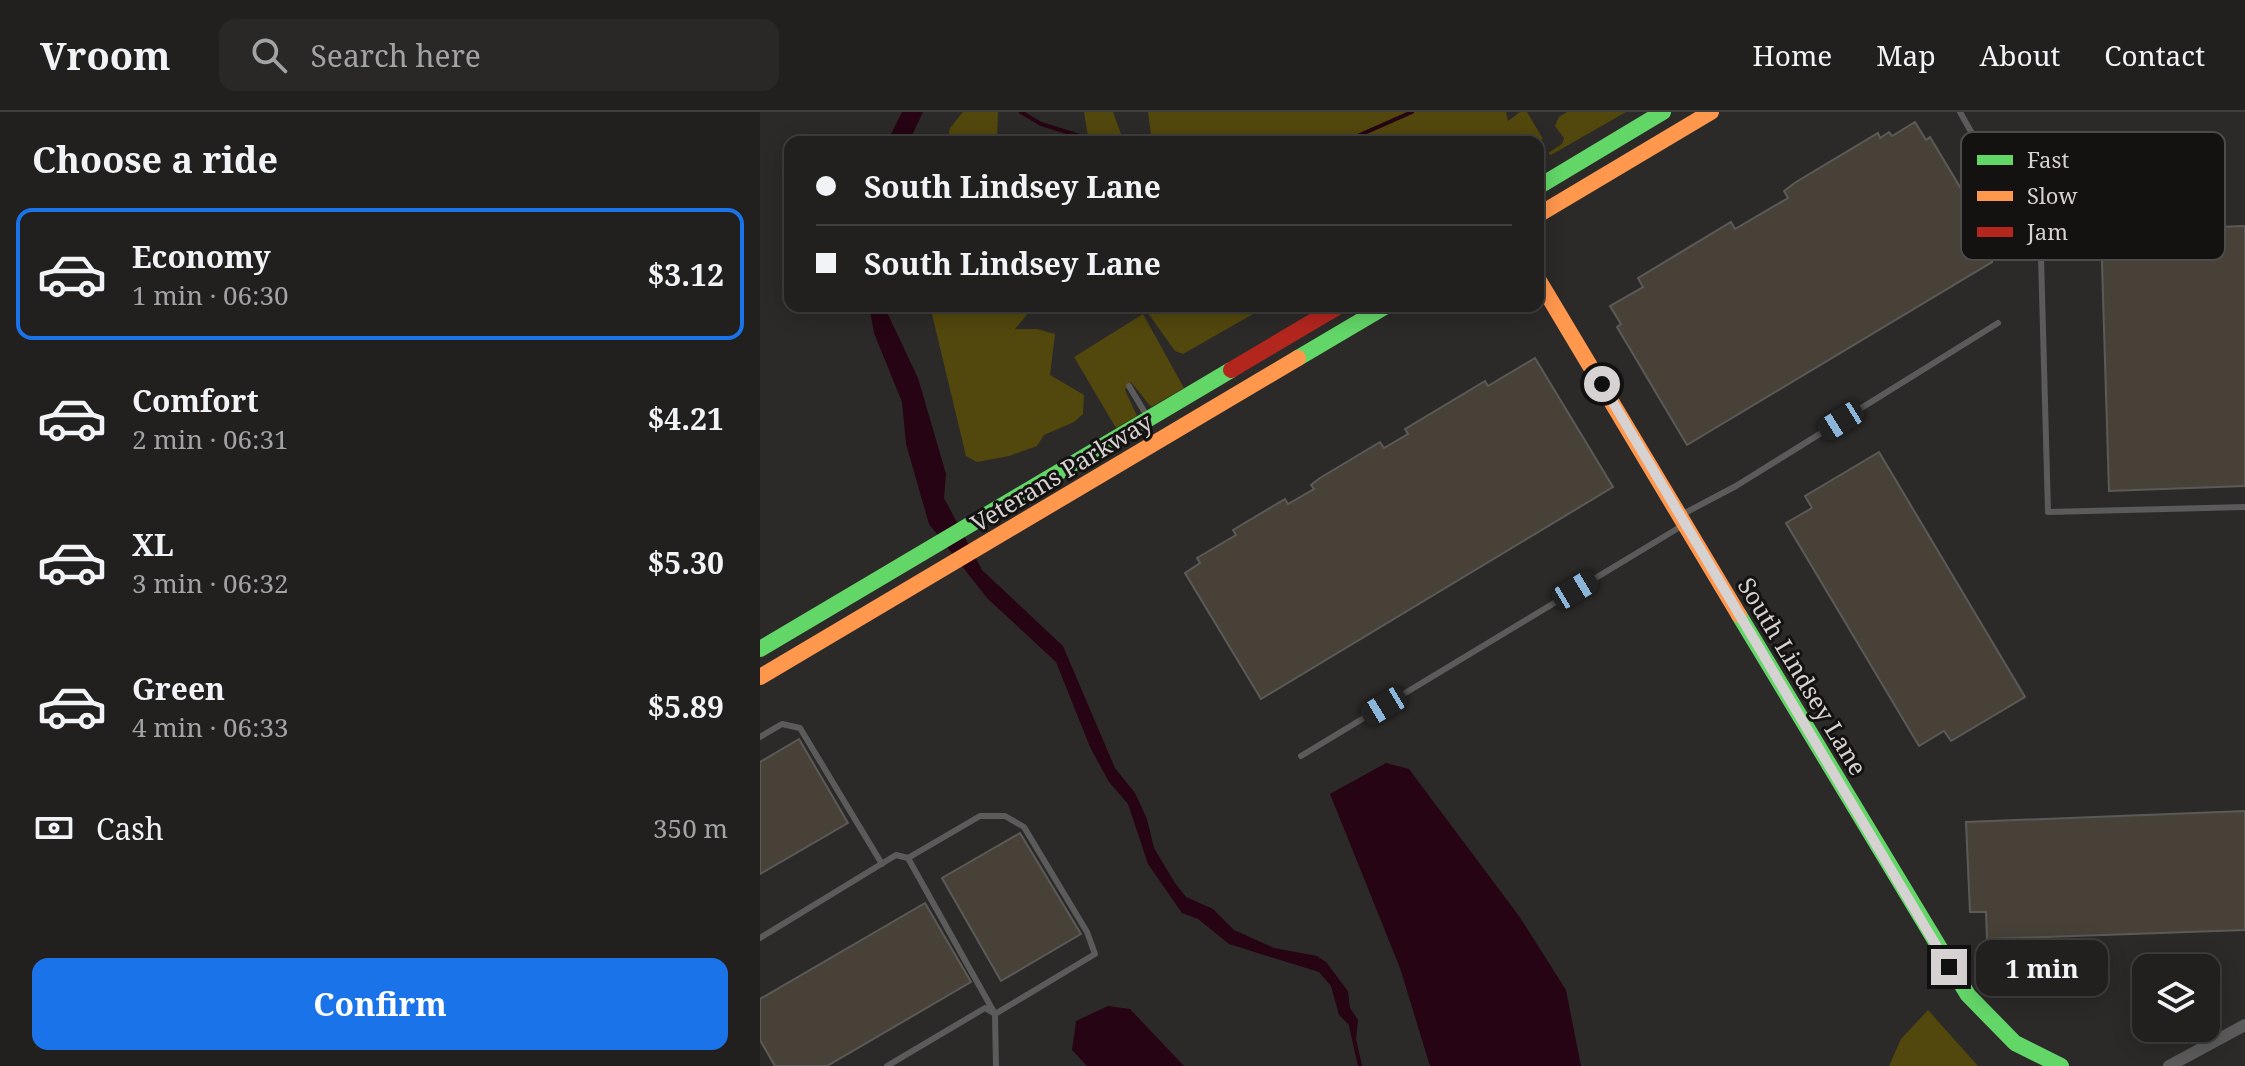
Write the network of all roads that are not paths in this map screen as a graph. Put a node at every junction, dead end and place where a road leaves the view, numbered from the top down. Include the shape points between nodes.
1 (1663, 112) edge
2 (1711, 112) edge
3 (1960, 112) edge
4 (1971, 132) edge
5 (1544, 183) edge
6 (1544, 211) edge
7 (2041, 260) edge
8 (1544, 289) edge
9 (1329, 312) edge
10 (1376, 312) edge
11 (1998, 323) dead end
12 (1129, 386) dead end
13 (1149, 420) junction
14 (2245, 507) edge
15 (1683, 520) junction
16 (760, 649) edge
17 (760, 677) edge
18 (760, 737) edge
19 (1301, 756) dead end
20 (908, 858) junction
21 (882, 864) junction
22 (760, 938) edge
23 (995, 1014) junction
24 (2245, 1025) edge
25 (887, 1066) edge
26 (996, 1066) edge
27 (2061, 1066) edge
28 (2169, 1066) edge

1 - 5 main road
2 - 6 main road
3 - 4 lane
7 - 14 lane via 2048,512
8 - 15 main road, South Lindsey Lane
9 - 13 main road, Veterans Parkway
10 - 17 main road, Veterans Parkway
11 - 15 lane
12 - 13 lane
13 - 16 main road, Veterans Parkway
15 - 19 lane
15 - 27 main road, South Lindsey Lane via 1973,1004 2010,1039
18 - 21 lane via 782,724 800,728
20 - 21 lane via 896,855
20 - 23 lane
20 - 23 lane via 980,816 1005,816 1024,827 1087,932 1095,954
21 - 22 lane
23 - 25 lane via 985,1008
23 - 26 lane
24 - 28 street

